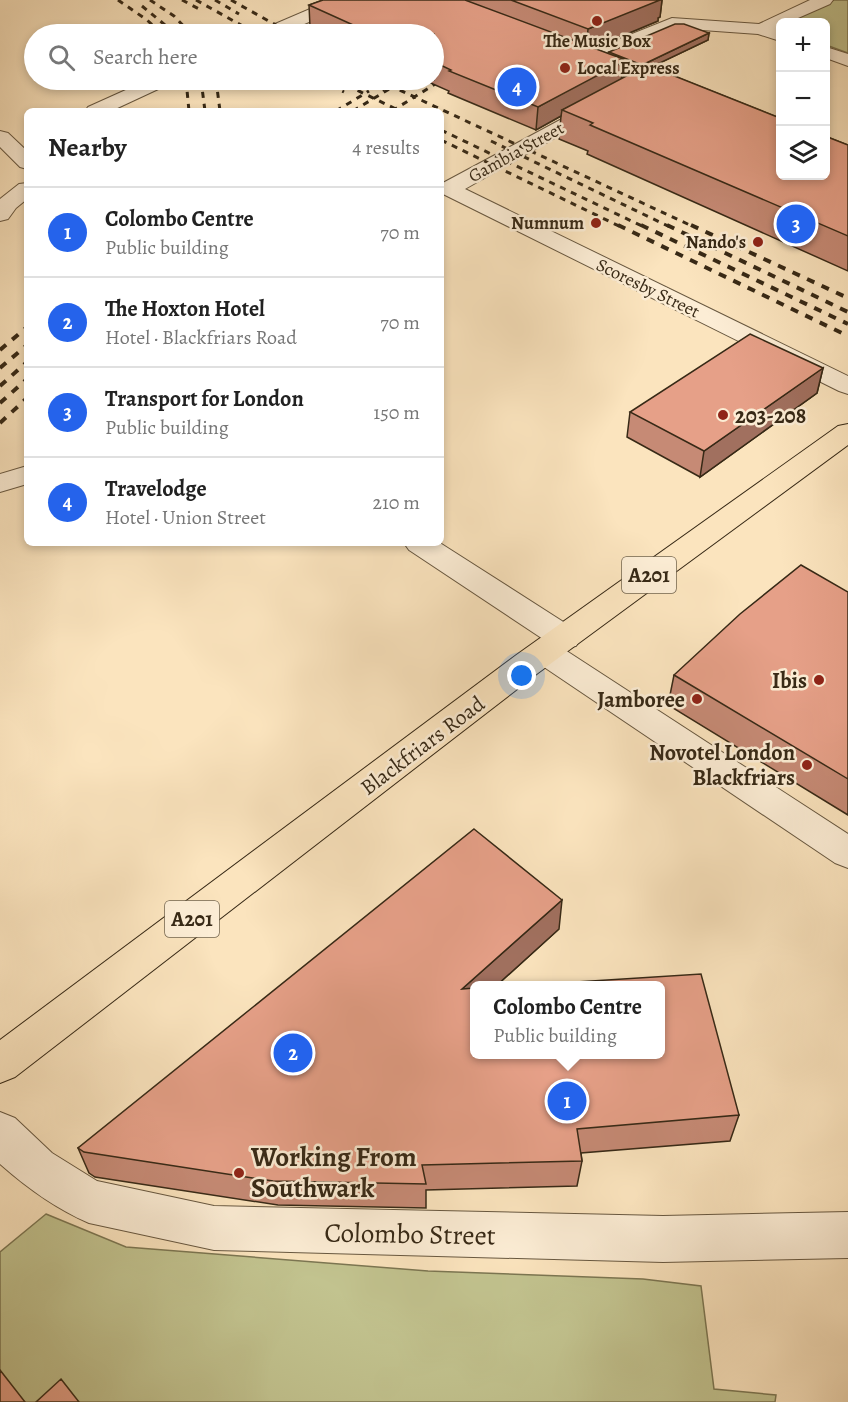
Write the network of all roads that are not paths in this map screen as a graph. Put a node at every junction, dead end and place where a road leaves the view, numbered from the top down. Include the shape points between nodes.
1 (345, 0) edge
2 (824, 0) edge
3 (290, 24) edge
4 (760, 29) junction
5 (776, 35) edge
6 (568, 51) edge
7 (830, 54) edge
8 (587, 59) junction
9 (848, 60) edge
10 (646, 81) junction
11 (140, 90) edge
12 (686, 96) edge
13 (101, 108) edge
14 (24, 132) edge
15 (1, 137) edge
16 (24, 160) edge
17 (449, 189) joint
18 (24, 191) edge
19 (0, 214) edge
20 (848, 386) edge
21 (848, 432) edge
22 (24, 476) edge
23 (0, 483) edge
24 (423, 546) edge
25 (556, 645) junction
26 (848, 853) edge
27 (0, 1064) edge
28 (0, 1132) edge
29 (848, 1235) edge

1 - 3 street
2 - 4 street
4 - 5 street
4 - 8 street via 672,23
6 - 8 street
7 - 9 street
8 - 10 street
10 - 12 street
10 - 17 street, Gambia Street
11 - 13 street
14 - 15 street
15 - 16 street
17 - 20 street, Scoresby Street
18 - 19 street
21 - 25 main road, Blackfriars Road / A201
22 - 23 street
24 - 25 street
25 - 26 street
25 - 27 main road, Blackfriars Road / A201
28 - 29 street, Colombo Street via 36,1168 89,1201 214,1228 663,1239

